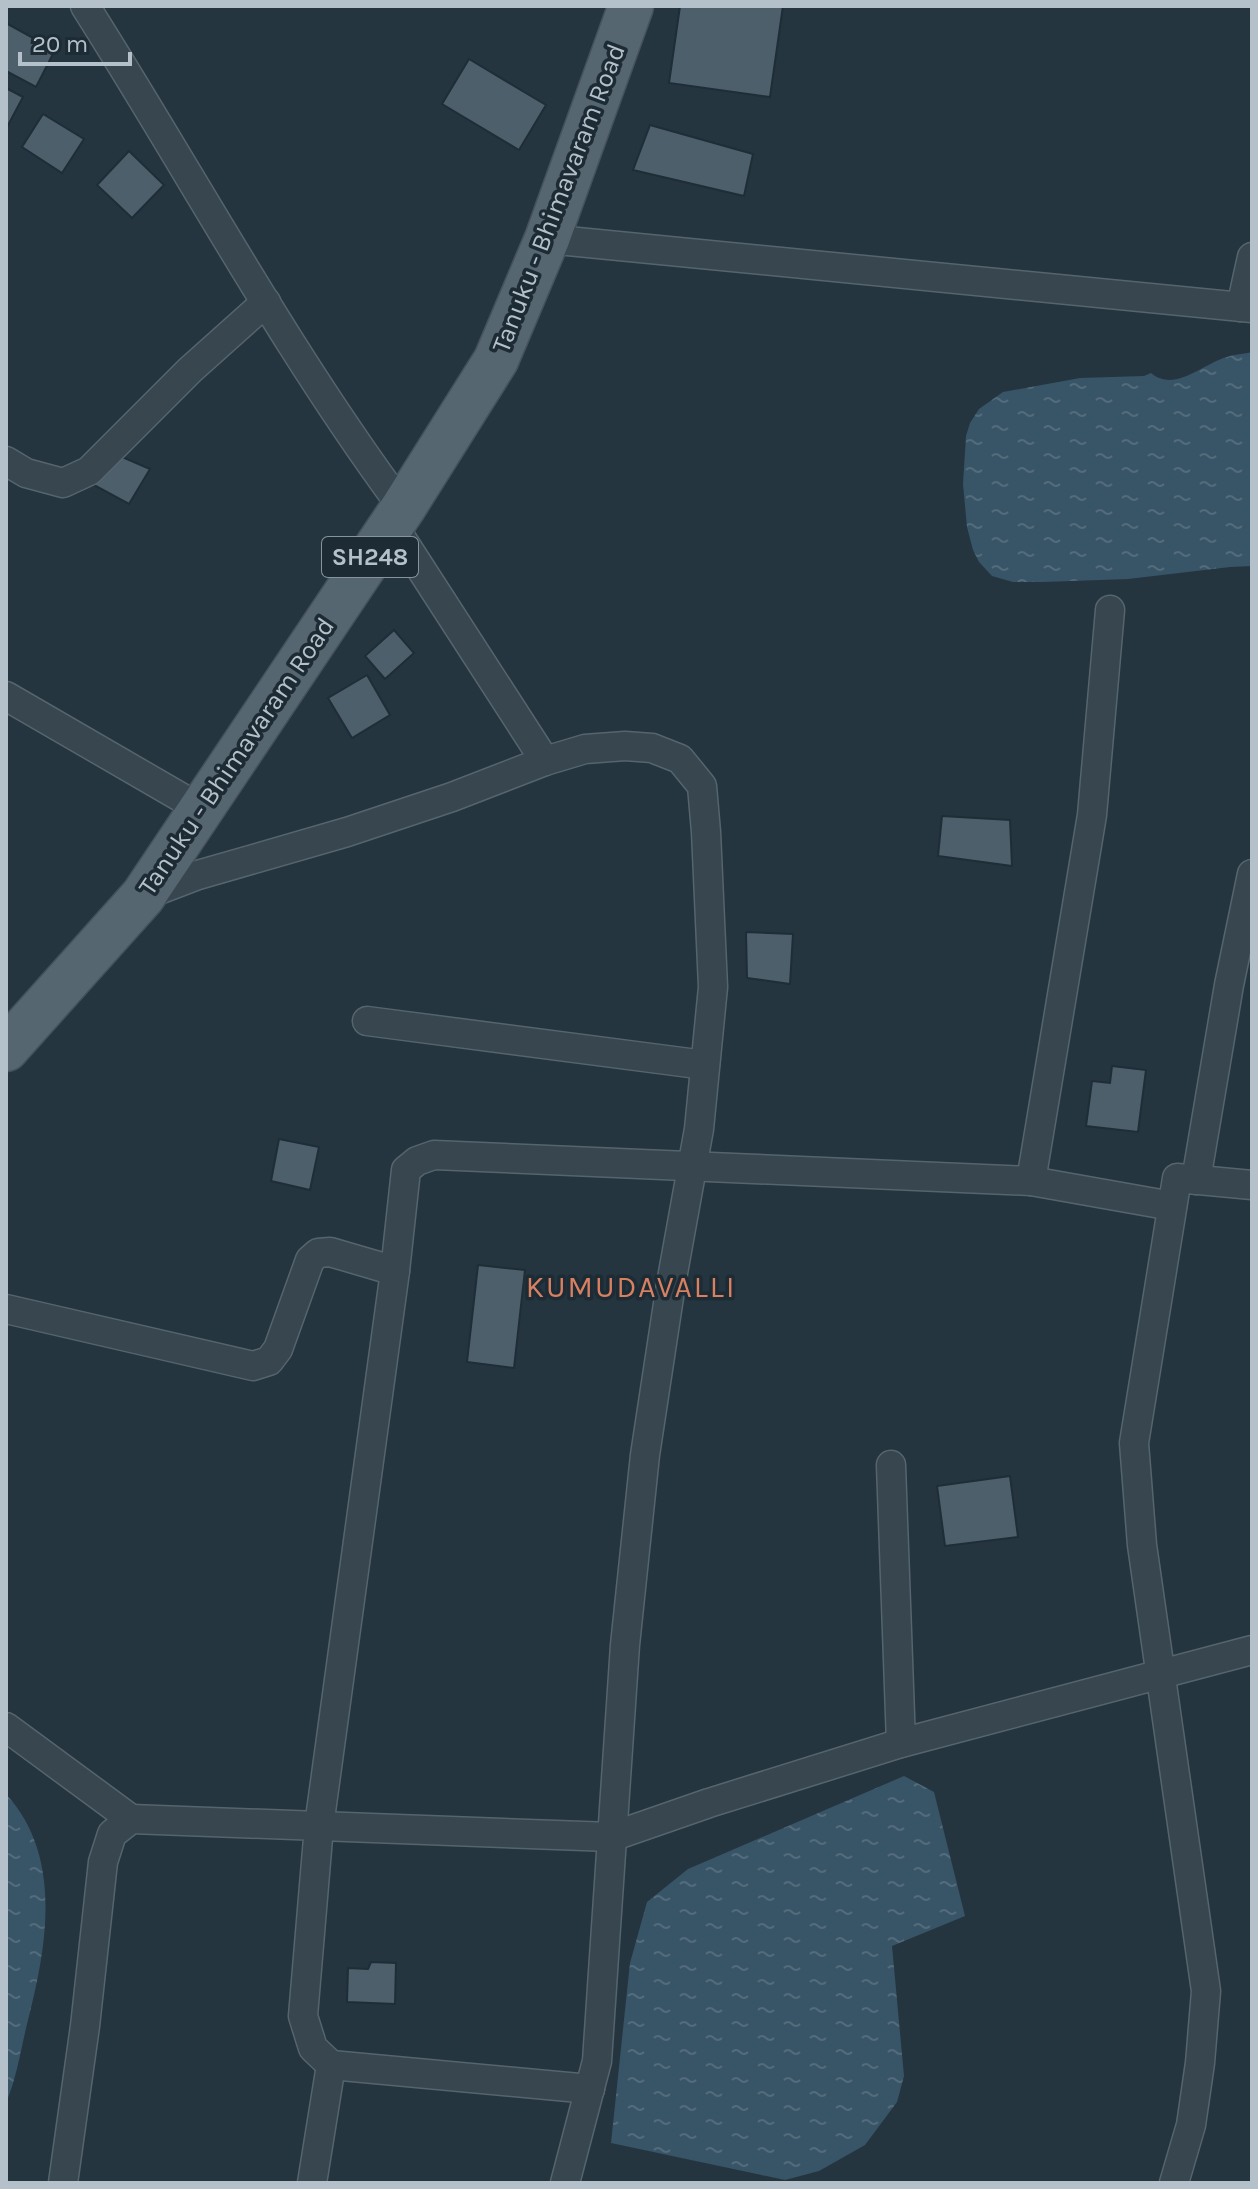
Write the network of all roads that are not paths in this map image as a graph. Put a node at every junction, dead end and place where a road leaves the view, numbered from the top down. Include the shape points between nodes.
1 (85, 6) edge
2 (631, 6) edge
3 (547, 239) junction
4 (1252, 257) edge
5 (266, 302) junction
6 (1246, 308) edge
7 (6, 461) edge
8 (397, 516) junction
9 (1110, 610) dead end
10 (6, 696) edge
11 (545, 761) junction
12 (201, 809) junction
13 (1252, 874) edge
14 (143, 896) junction
15 (367, 1021) dead end
16 (6, 1049) edge
17 (705, 1065) junction
18 (692, 1166) junction
19 (1196, 1180) junction
20 (1031, 1181) junction
21 (1252, 1185) edge
22 (1172, 1206) junction
23 (395, 1271) junction
24 (6, 1309) edge
25 (891, 1465) dead end
26 (1252, 1650) edge
27 (1161, 1673) junction
28 (6, 1727) edge
29 (901, 1743) junction
30 (131, 1819) junction
31 (319, 1826) junction
32 (611, 1837) junction
33 (331, 2065) junction
34 (590, 2089) junction
35 (63, 2183) edge
36 (312, 2183) edge
37 (565, 2183) edge
38 (1174, 2183) edge

1 - 5 street
2 - 3 main road, Tanuku - Bhimavaram Road / SH248
3 - 6 street
3 - 8 main road, Tanuku - Bhimavaram Road / SH248 via 496,360
4 - 6 street
5 - 7 street via 89,471 63,483
5 - 8 street via 374,469
8 - 11 street
8 - 12 main road, Tanuku - Bhimavaram Road / SH248
9 - 20 street via 1092,815
10 - 12 street
11 - 14 street via 452,797
11 - 17 street via 585,749 652,748 680,759 702,786 713,987
12 - 14 main road, Tanuku - Bhimavaram Road / SH248
13 - 19 street
14 - 16 main road, Tanuku - Bhimavaram Road / SH248
15 - 17 street
17 - 18 street
18 - 20 street
18 - 23 street via 434,1155 417,1161 406,1170
18 - 32 street via 645,1455
19 - 21 street
19 - 22 street via 1177,1178
20 - 22 street
22 - 27 street via 1134,1443
23 - 24 street via 318,1253 310,1260 278,1349 269,1361 253,1366
23 - 31 street
25 - 29 street
26 - 27 street
27 - 29 street
27 - 38 street via 1206,1991 1191,2125
28 - 30 street
29 - 32 street
30 - 31 street
30 - 35 street via 112,1834 103,1862
31 - 32 street
31 - 33 street via 303,2016 313,2048
32 - 34 street via 597,2061
33 - 34 street
33 - 36 street
34 - 37 street

